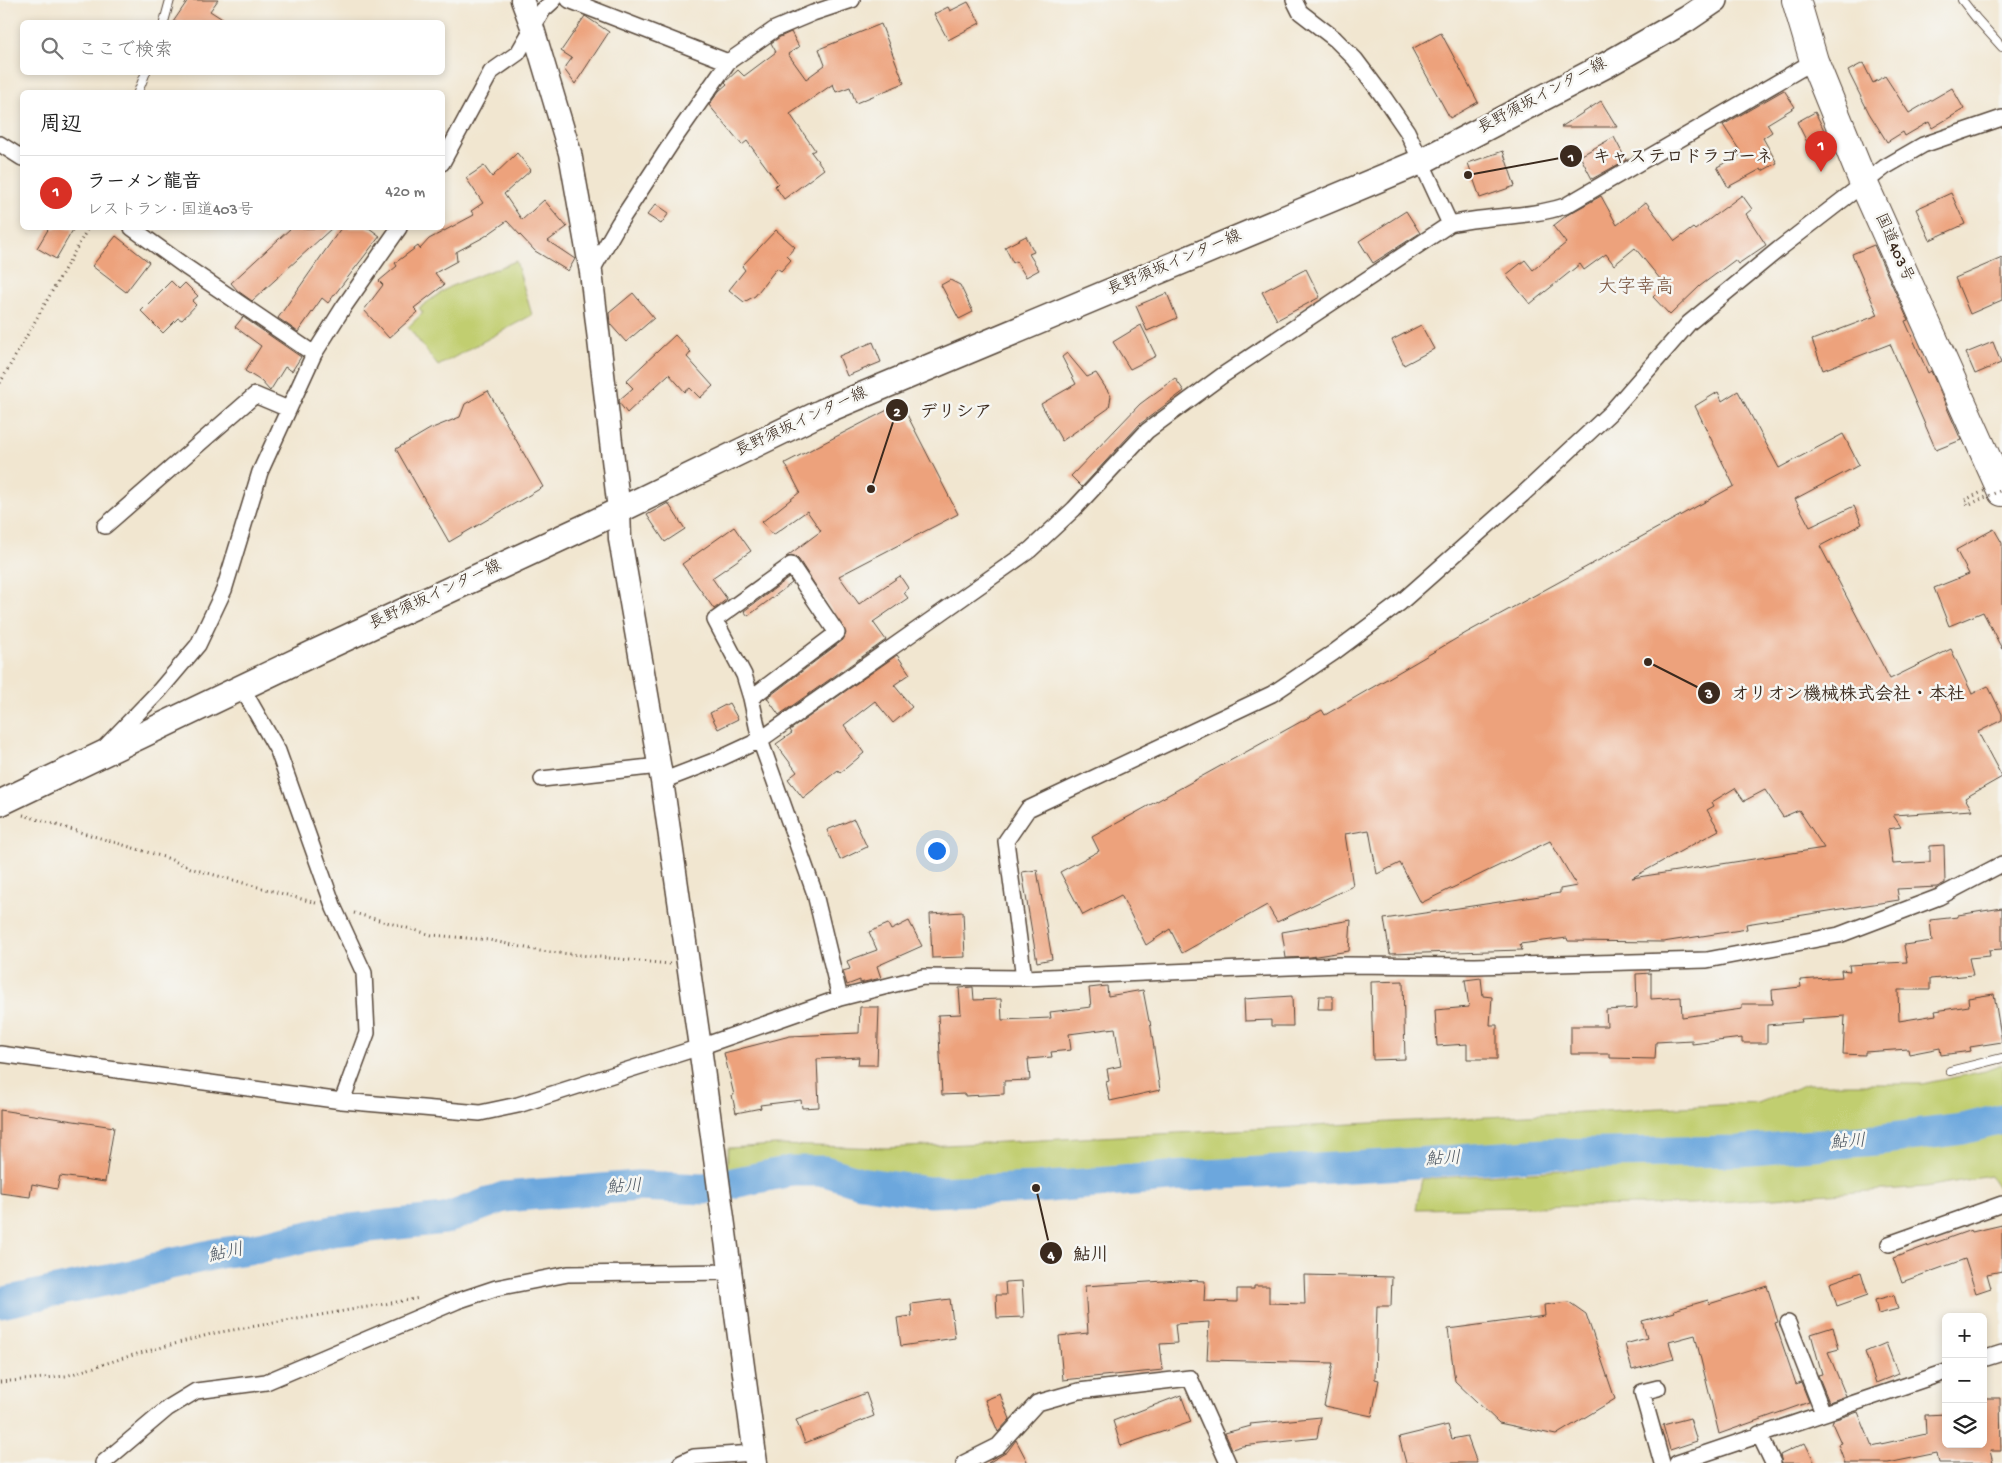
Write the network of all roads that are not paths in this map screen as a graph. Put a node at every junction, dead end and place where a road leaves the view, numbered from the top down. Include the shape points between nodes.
1 (170, 0) edge
2 (522, 0) edge
3 (554, 0) edge
4 (569, 0) edge
5 (852, 0) edge
6 (1294, 0) edge
7 (1716, 0) edge
8 (1796, 0) edge
9 (1962, 0) edge
10 (165, 20) edge
11 (533, 29) junction
12 (2002, 47) edge
13 (1814, 61) junction
14 (728, 62) junction
15 (145, 75) edge
16 (139, 90) edge
17 (2002, 118) edge
18 (0, 144) edge
19 (20, 157) edge
20 (445, 157) edge
21 (1422, 160) junction
22 (1864, 184) junction
23 (1450, 224) junction
24 (135, 230) edge
25 (398, 230) edge
26 (591, 272) junction
27 (314, 354) junction
28 (288, 409) junction
29 (1996, 491) edge
30 (619, 510) junction
31 (106, 526) dead end
32 (242, 688) junction
33 (752, 698) junction
34 (760, 740) junction
35 (96, 757) junction
36 (660, 774) junction
37 (542, 780) dead end
38 (0, 803) edge
39 (2002, 864) edge
40 (1024, 978) junction
41 (840, 998) junction
42 (700, 1048) junction
43 (0, 1054) edge
44 (2002, 1058) edge
45 (1950, 1071) dead end
46 (342, 1101) junction
47 (2002, 1204) edge
48 (1889, 1244) dead end
49 (730, 1267) junction
50 (1788, 1323) dead end
51 (2002, 1353) edge
52 (1986, 1358) edge
53 (1942, 1373) edge
54 (1658, 1388) dead end
55 (1822, 1413) junction
56 (1759, 1434) junction
57 (755, 1458) edge
58 (103, 1463) edge
59 (681, 1463) edge
60 (964, 1463) edge
61 (1228, 1463) edge
62 (1662, 1463) edge
63 (1678, 1463) edge
64 (1773, 1463) edge

1 - 10 lane
2 - 11 street
3 - 11 street via 543,10
4 - 14 street
5 - 14 street via 813,10 775,29
6 - 21 street via 1300,12 1356,59 1407,131
7 - 21 main road, 長野須坂インター線 via 1608,64
8 - 13 highway, 国道403号
9 - 12 lane
11 - 20 street via 518,53 491,72
11 - 26 street via 570,153
13 - 22 highway, 国道403号
13 - 23 street via 1565,206 1548,212
14 - 26 street via 619,223
15 - 16 lane
17 - 22 street via 1923,145 1885,167
18 - 19 street
21 - 23 street
21 - 30 main road, 長野須坂インター線 via 822,412
22 - 29 highway, 国道403号
22 - 40 street via 1778,249 1689,323 1611,412 1400,603 1272,694 1028,809 1006,841
23 - 34 street via 1223,375 1146,431 1074,509 1030,550
24 - 27 street
25 - 27 street
26 - 30 street
27 - 28 street
28 - 31 street via 255,395
28 - 35 street via 260,472 224,590 198,645
30 - 32 main road, 長野須坂インター線
30 - 36 street via 620,539
32 - 35 main road, 長野須坂インター線
32 - 46 street via 278,750 334,908 364,973 367,1033
33 - 33 street via 837,633 791,565 715,620
33 - 34 street
34 - 36 street via 720,759
34 - 41 street via 815,894
35 - 38 main road, 長野須坂インター線
36 - 37 street
36 - 42 street
39 - 40 street via 1939,897 1839,935 1707,960 1475,966 1339,965
40 - 41 street via 923,978
41 - 42 street
42 - 46 street via 518,1106 480,1113
42 - 49 street
43 - 46 street
44 - 45 lane
47 - 48 street
49 - 57 street
49 - 58 street via 568,1274 496,1288 457,1301 266,1382 196,1391 168,1408
50 - 55 street
51 - 52 street
53 - 55 street
54 - 62 street via 1637,1394
55 - 56 street
56 - 63 street
56 - 64 street
57 - 59 street via 694,1457
60 - 61 street via 998,1446 1037,1404 1079,1391 1190,1378

